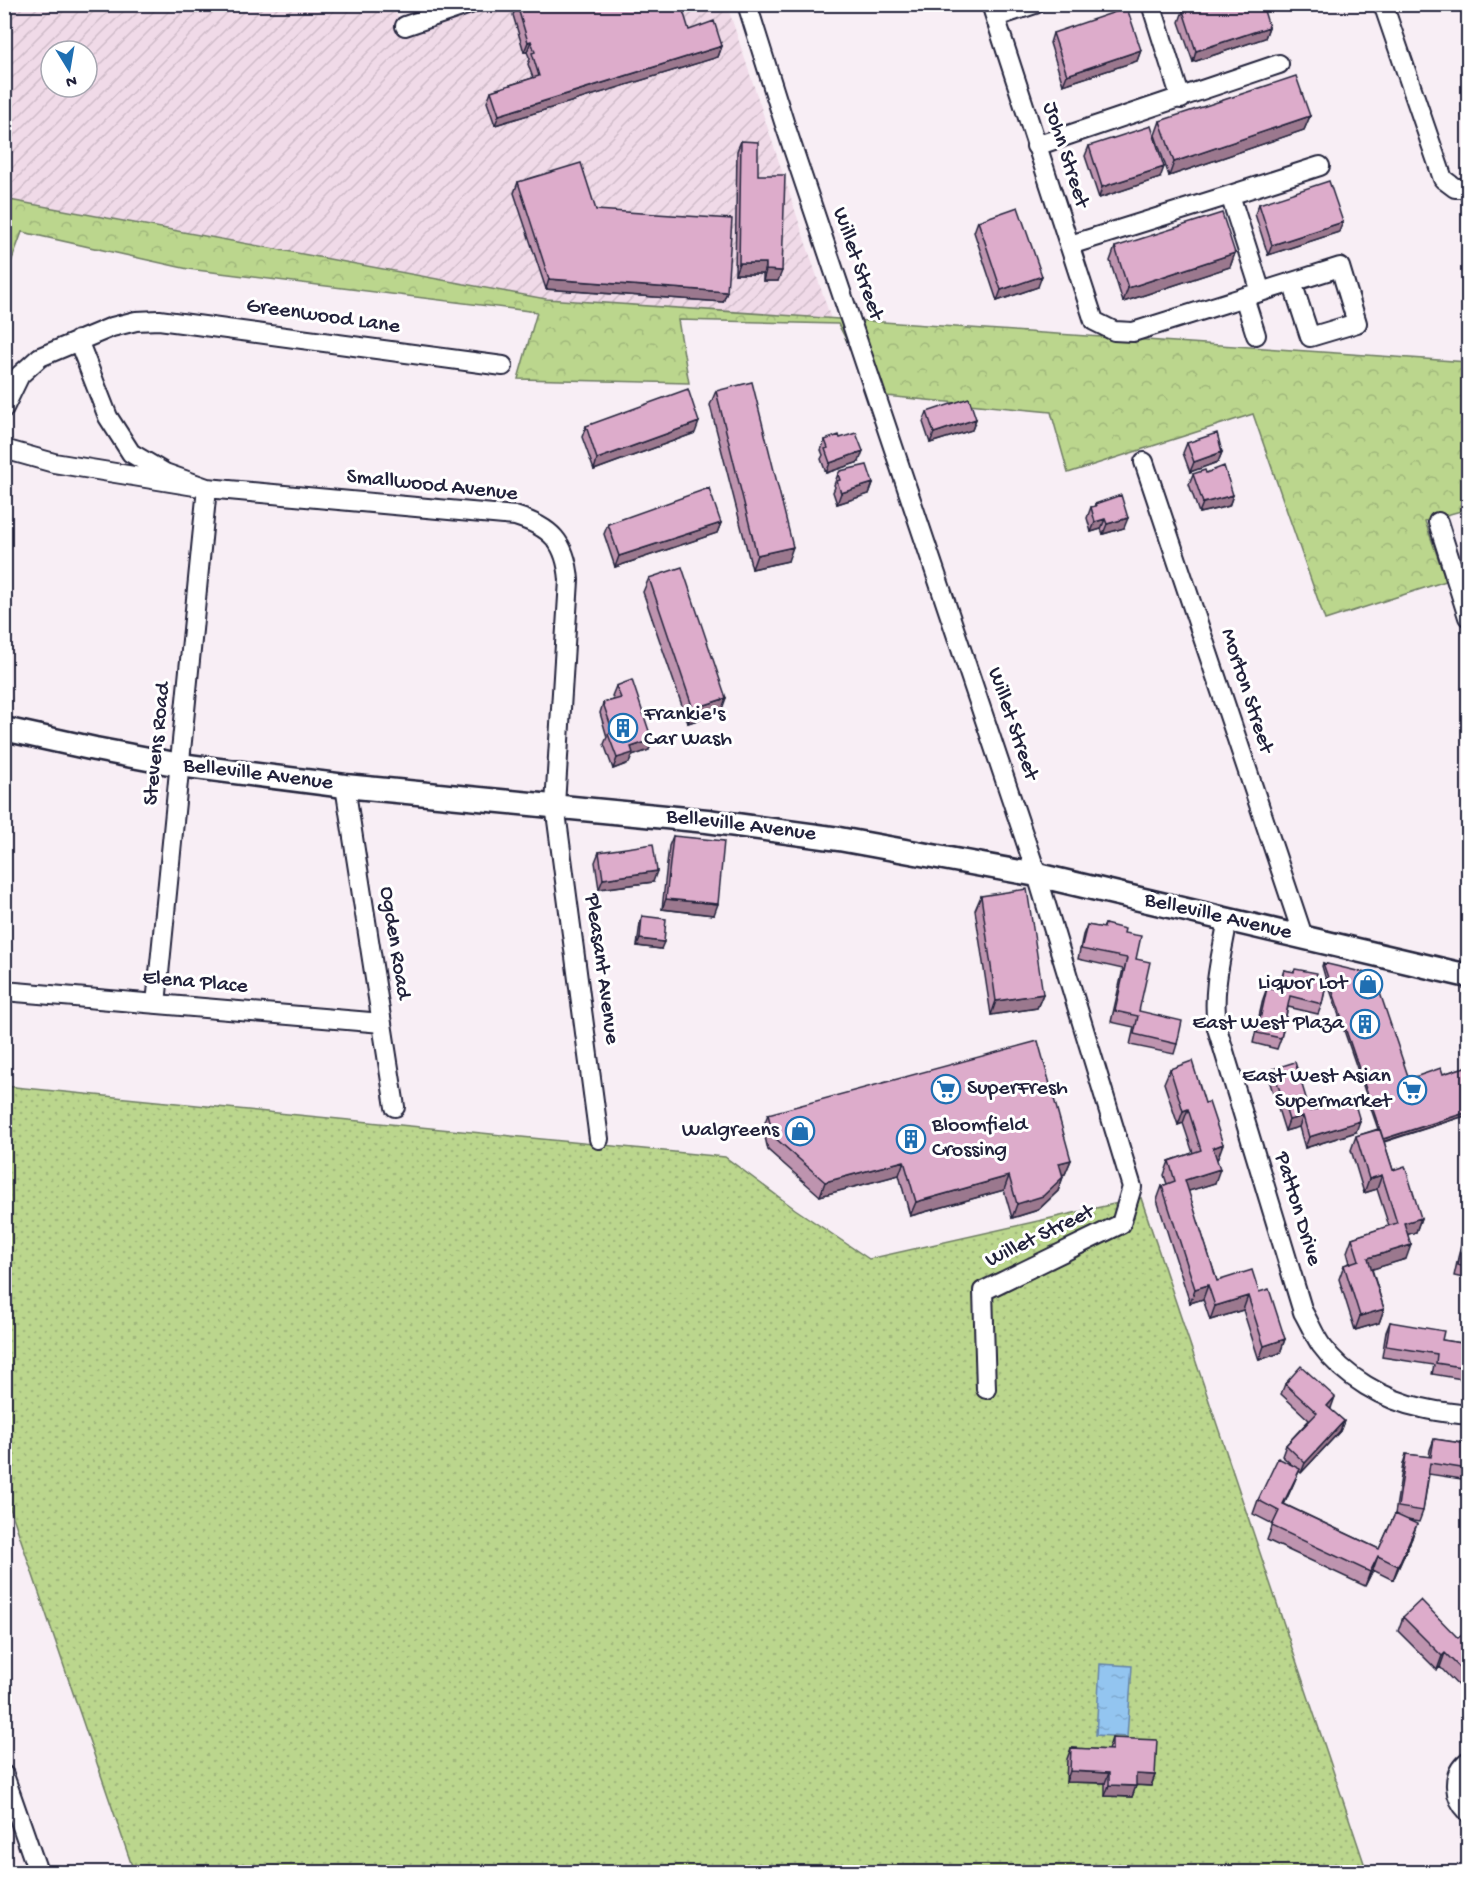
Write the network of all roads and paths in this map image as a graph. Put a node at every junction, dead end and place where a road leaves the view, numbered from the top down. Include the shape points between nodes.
1 (470, 4) edge
2 (747, 4) edge
3 (1035, 4) edge
4 (1151, 4) edge
5 (1383, 4) edge
6 (993, 11) edge
7 (405, 26) dead end
8 (1279, 64) dead end
9 (1180, 99) junction
10 (1036, 146) junction
11 (1320, 166) dead end
12 (1468, 188) edge
13 (1230, 195) junction
14 (1070, 245) junction
15 (1292, 282) dead end
16 (1252, 295) junction
17 (1256, 335) dead end
18 (78, 340) junction
19 (503, 366) dead end
20 (4, 408) edge
21 (4, 449) edge
22 (1144, 462) dead end
23 (207, 488) junction
24 (1438, 522) dead end
25 (1468, 617) edge
26 (4, 729) edge
27 (180, 765) junction
28 (345, 786) junction
29 (555, 805) junction
30 (1037, 875) junction
31 (1228, 919) junction
32 (1302, 936) junction
33 (1468, 976) edge
34 (4, 991) edge
35 (156, 1004) junction
36 (382, 1023) junction
37 (395, 1107) dead end
38 (599, 1139) dead end
39 (986, 1389) dead end
40 (1468, 1415) edge
41 (1468, 1761) edge
42 (4, 1775) edge
43 (1468, 1812) edge
44 (38, 1872) edge

1 - 7 street
2 - 30 street, Willet Street
3 - 6 street
4 - 9 street
5 - 12 street via 1443,179 1455,188
6 - 10 street, John Street
8 - 9 street
9 - 10 street
10 - 14 street, John Street
11 - 13 street
13 - 14 street
13 - 16 street
14 - 16 street, John Street via 1094,321 1114,331 1134,332
15 - 16 street
16 - 17 street
18 - 19 street, Greenwood Lane via 136,321 159,320
18 - 20 street, Greenwood Lane via 32,363 20,375
18 - 23 street, Smallwood Avenue via 108,417 131,453 165,473
21 - 23 street, Smallwood Avenue via 54,463
22 - 32 street, Morton Street
23 - 27 street, Stevens Road
23 - 29 street, Smallwood Avenue via 515,516 535,522 550,533 562,546 569,580
24 - 25 street
26 - 27 main road, Belleville Avenue
27 - 28 main road, Belleville Avenue
27 - 35 street, Stevens Road
28 - 29 main road, Belleville Avenue
28 - 36 street, Ogden Road
29 - 30 main road, Belleville Avenue via 839,839
29 - 38 street, Pleasant Avenue
30 - 31 main road, Belleville Avenue
30 - 39 street, Willet Street via 1132,1187 1121,1224 983,1291
31 - 32 main road, Belleville Avenue
31 - 40 street, Patton Drive via 1215,989 1217,1028 1303,1311 1320,1344 1341,1368 1364,1384 1420,1408
32 - 33 main road, Belleville Avenue
34 - 35 street, Elena Place
35 - 36 street, Elena Place
36 - 37 street, Ogden Road
41 - 43 street via 1460,1771 1456,1787
42 - 44 street

